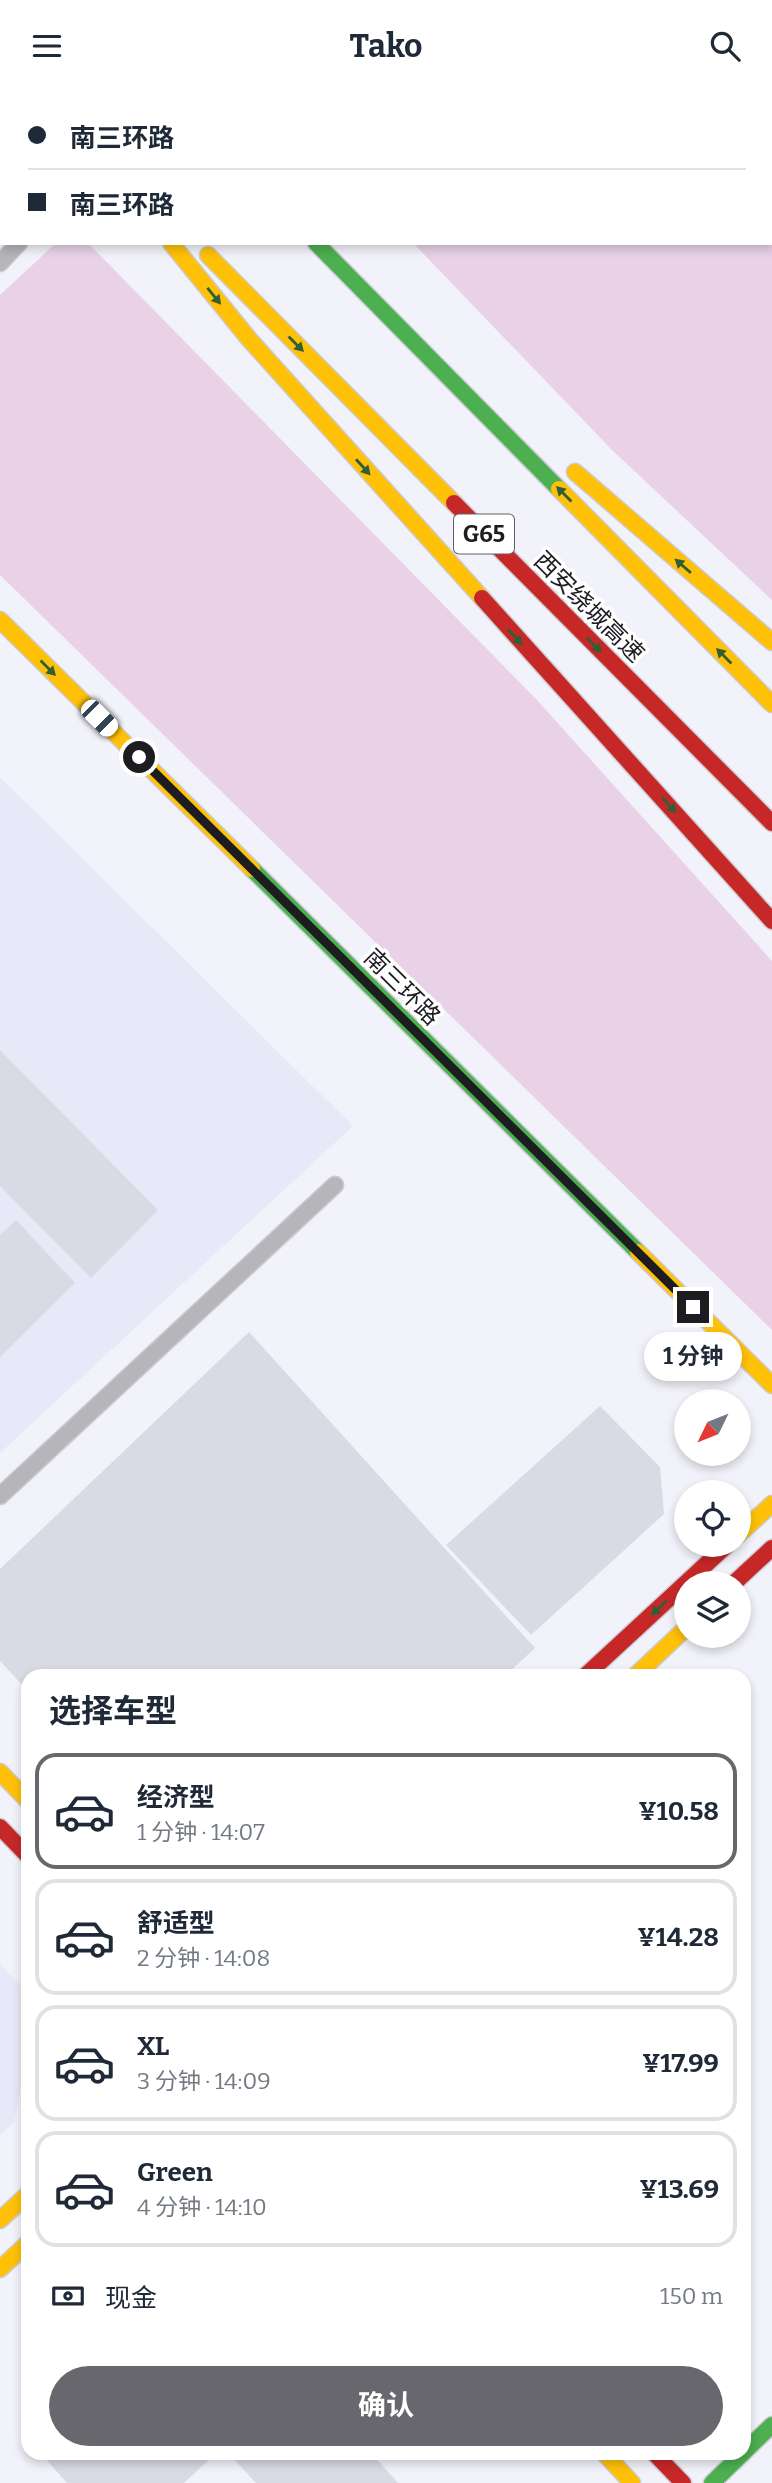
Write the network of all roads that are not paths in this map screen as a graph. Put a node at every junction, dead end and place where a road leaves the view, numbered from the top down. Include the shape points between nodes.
1 (17, 245) edge
2 (172, 245) edge
3 (199, 245) edge
4 (318, 245) edge
5 (0, 263) edge
6 (343, 270) junction
7 (508, 414) dead end
8 (559, 459) dead end
9 (0, 620) edge
10 (772, 642) edge
11 (772, 704) edge
12 (772, 823) edge
13 (772, 921) edge
14 (335, 1185) dead end
15 (772, 1385) edge
16 (0, 1496) edge
17 (772, 1504) edge
18 (751, 1523) edge
19 (772, 1548) edge
20 (714, 1557) edge
21 (747, 1571) edge
22 (674, 1639) edge
23 (593, 1669) edge
24 (642, 1669) edge
25 (0, 1772) edge
26 (21, 1794) edge
27 (0, 1827) edge
28 (21, 1849) edge
29 (21, 2200) edge
30 (0, 2220) edge
31 (21, 2250) edge
32 (0, 2269) edge
33 (772, 2425) edge
34 (751, 2445) edge
35 (611, 2460) edge
36 (661, 2460) edge
37 (736, 2460) edge
38 (632, 2483) edge
39 (682, 2483) edge
40 (712, 2483) edge

1 - 5 lane
2 -> 13 main road via 249,339
3 -> 12 main road, 西安绕城高速 / G65
4 - 6 main road
6 - 7 main road
11 -> 6 main road
10 -> 8 main road
9 -> 15 main road, 南三环路
14 - 16 lane
17 - 18 main road
19 - 21 main road
20 -> 23 main road
22 - 24 main road
25 - 26 main road
27 - 28 main road
29 - 30 main road
31 - 32 main road
33 - 34 main road
35 - 38 main road
36 - 39 main road
37 - 40 main road

